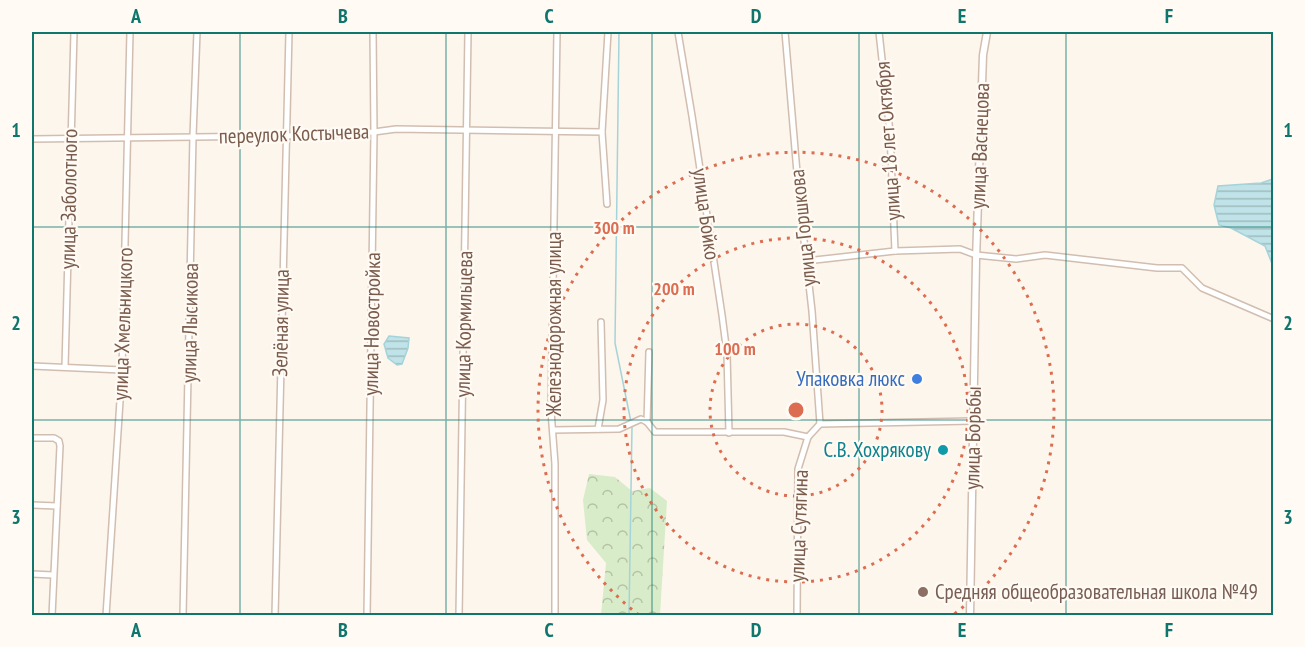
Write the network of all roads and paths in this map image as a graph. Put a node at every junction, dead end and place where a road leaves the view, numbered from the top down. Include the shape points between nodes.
1 (74, 32) edge
2 (130, 32) edge
3 (197, 32) edge
4 (289, 32) edge
5 (373, 32) edge
6 (468, 32) edge
7 (557, 32) edge
8 (608, 32) edge
9 (678, 32) edge
10 (784, 32) edge
11 (879, 32) edge
12 (987, 32) edge
13 (466, 129) junction
14 (556, 131) junction
15 (374, 132) junction
16 (602, 132) junction
17 (193, 136) junction
18 (285, 136) junction
19 (128, 138) junction
20 (32, 139) edge
21 (70, 139) junction
22 (607, 204) dead end
23 (895, 251) junction
24 (976, 257) junction
25 (806, 261) junction
26 (1274, 320) edge
27 (601, 322) dead end
28 (649, 352) dead end
29 (32, 366) edge
30 (65, 367) junction
31 (122, 370) junction
32 (973, 421) junction
33 (647, 422) junction
34 (820, 424) junction
35 (598, 429) junction
36 (553, 430) junction
37 (729, 433) junction
38 (808, 437) junction
39 (32, 438) edge
40 (32, 505) edge
41 (57, 506) junction
42 (32, 574) edge
43 (53, 575) junction
44 (52, 615) edge
45 (106, 615) edge
46 (183, 615) edge
47 (275, 615) edge
48 (368, 615) edge
49 (459, 615) edge
50 (555, 615) edge
51 (797, 615) edge
52 (970, 615) edge

1 - 21 street, улица Заболотного
2 - 19 street, улица Хмельницкого
3 - 17 street, улица Лысикова
4 - 18 street, Зелёная улица
5 - 15 street, улица Новостройка
6 - 13 street, улица Кормильцева
7 - 14 street, Железнодорожная улица
8 - 16 street
9 - 37 street, улица Бойко via 727,354
10 - 25 street, улица Горшкова
11 - 23 street, улица 18 лет Октября via 890,133
12 - 24 street, улица Васнецова
13 - 14 street, переулок Костычева
13 - 15 street, переулок Костычева
13 - 49 street, улица Кормильцева
14 - 16 street, переулок Костычева
14 - 36 street, Железнодорожная улица
15 - 18 street, переулок Костычева
15 - 48 street, улица Новостройка
16 - 22 street
17 - 18 street, переулок Костычева
17 - 19 street, переулок Костычева
17 - 46 street, улица Лысикова
18 - 47 street, Зелёная улица
19 - 21 street, переулок Костычева
19 - 31 street, улица Хмельницкого
20 - 21 street, переулок Костычева
21 - 30 street, улица Заболотного
23 - 24 street via 960,249
23 - 25 street
24 - 26 street via 1016,259 1045,255 1182,268 1202,288
24 - 32 street, улица Борьбы
25 - 34 street, улица Горшкова
27 - 35 street via 603,400
28 - 33 street
29 - 30 street
30 - 31 street
31 - 45 street, улица Хмельницкого
32 - 34 street
32 - 52 street, улица Борьбы
33 - 35 street via 641,419 619,429
33 - 37 street via 655,432
34 - 38 street
35 - 36 street
36 - 50 street, Железнодорожная улица
37 - 38 street via 784,432
38 - 51 street, улица Сутягина via 798,469
39 - 41 street via 59,441
40 - 41 street
41 - 43 street
42 - 43 street
43 - 44 street

